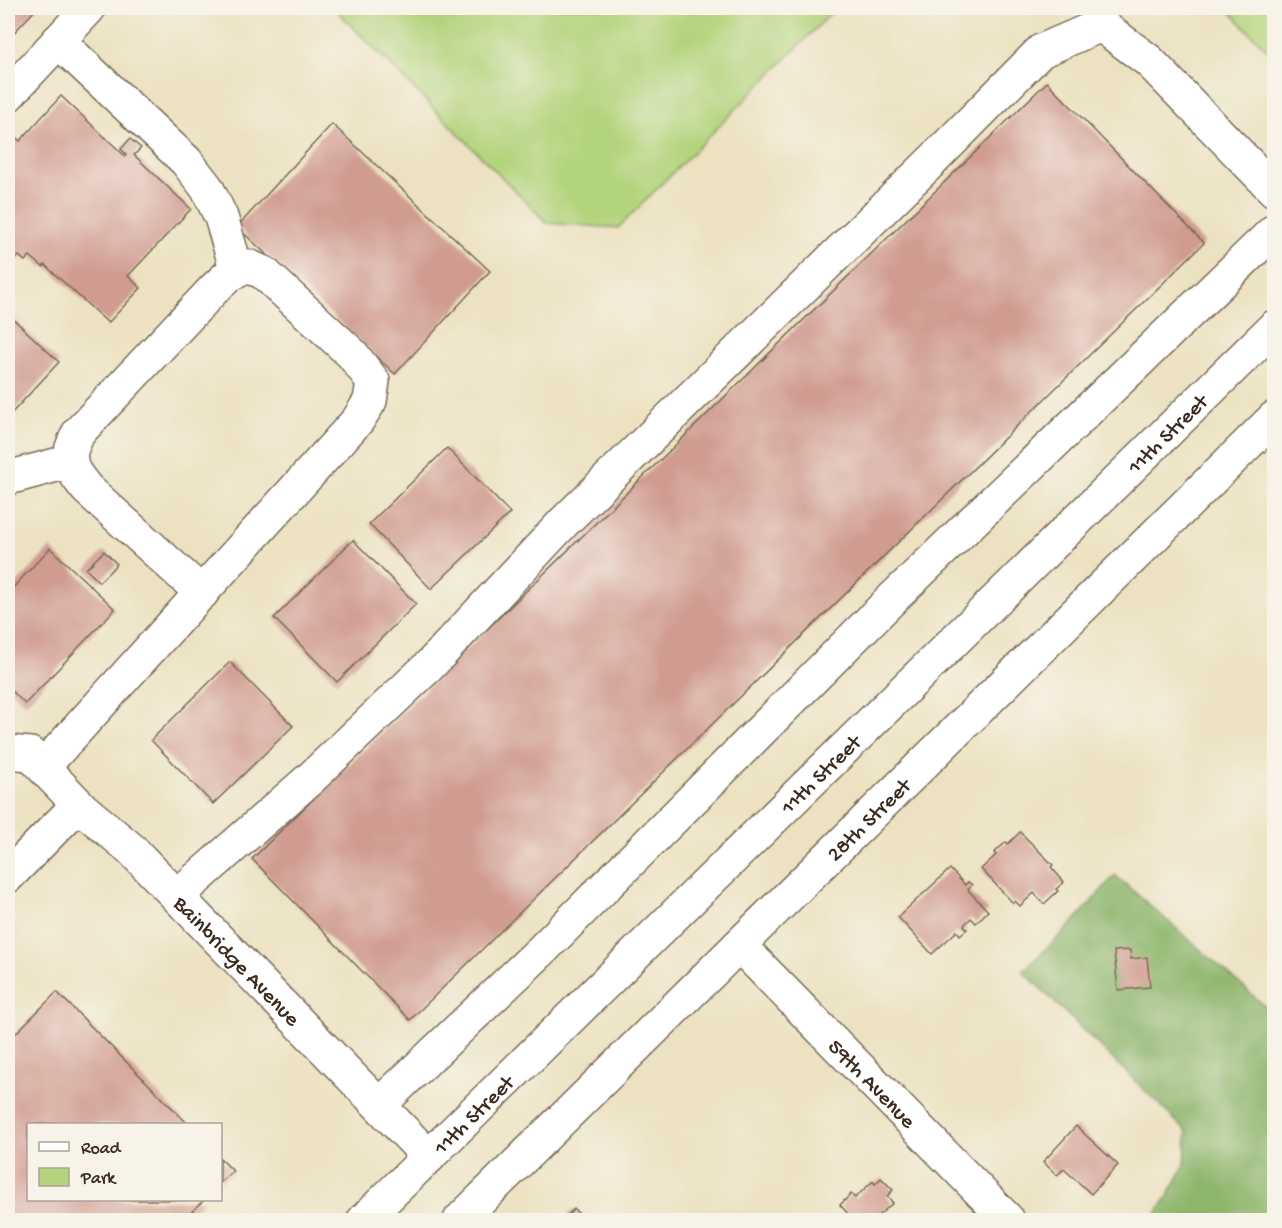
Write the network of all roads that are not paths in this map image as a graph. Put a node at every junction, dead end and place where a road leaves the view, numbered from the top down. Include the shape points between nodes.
1 (89, 8) edge
2 (58, 41) junction
3 (8, 95) edge
4 (1275, 190) edge
5 (1275, 231) edge
6 (237, 271) junction
7 (1275, 327) edge
8 (1275, 418) edge
9 (71, 461) junction
10 (8, 478) edge
11 (202, 592) junction
12 (8, 752) edge
13 (43, 767) junction
14 (78, 805) junction
15 (8, 876) edge
16 (177, 896) junction
17 (739, 945) junction
18 (379, 1105) junction
19 (429, 1157) junction
20 (464, 1219) edge
21 (364, 1221) edge
22 (1008, 1221) edge

1 - 2 street
2 - 3 street
2 - 6 street via 186,161 207,188 221,217
4 - 16 street via 1149,61 1101,25 1041,51 564,522 422,673
5 - 18 street via 892,599 543,949
6 - 9 street via 214,289 79,432 69,453
6 - 11 street via 248,266 264,273 352,354 373,381 370,401 358,420
7 - 19 street, 11th Street
8 - 17 street, 28th Street
9 - 10 street
9 - 11 street via 73,471 87,489
11 - 13 street
12 - 13 street, Bainbridge Avenue via 30,754
13 - 14 street, Bainbridge Avenue
14 - 15 street
14 - 16 street, Bainbridge Avenue via 131,849
16 - 18 street, Bainbridge Avenue
17 - 20 street, 28th Street
17 - 22 street, 59th Avenue
18 - 19 street, Bainbridge Avenue
19 - 21 street, 11th Street

